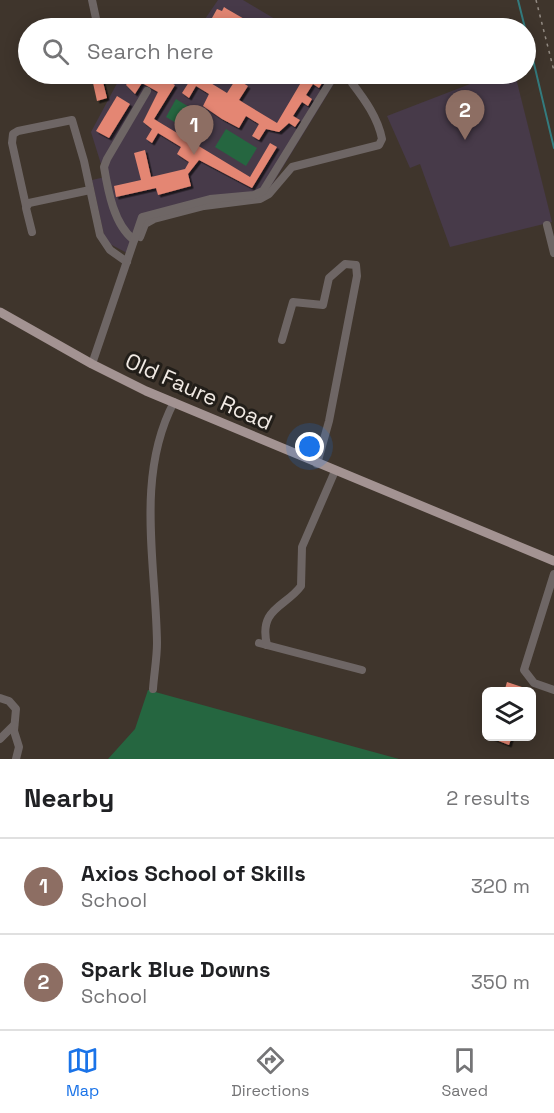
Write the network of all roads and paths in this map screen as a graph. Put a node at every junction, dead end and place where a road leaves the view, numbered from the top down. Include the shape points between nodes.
1 (92, 0) edge
2 (536, 0) edge
3 (96, 18) edge
4 (554, 71) edge
5 (329, 84) edge
6 (353, 84) edge
7 (147, 91) dead end
8 (90, 190) junction
9 (26, 206) junction
10 (547, 225) dead end
11 (32, 232) dead end
12 (134, 240) junction
13 (554, 253) edge
14 (127, 262) junction
15 (0, 312) edge
16 (282, 340) dead end
17 (92, 364) junction
18 (174, 402) junction
19 (317, 464) junction
20 (334, 471) junction
21 (554, 561) edge
22 (554, 574) edge
23 (362, 670) dead end
24 (153, 689) dead end
25 (554, 690) edge
26 (0, 698) edge
27 (14, 725) junction
28 (0, 739) edge
29 (16, 759) edge

1 - 3 street
2 - 4 path
5 - 12 street via 263,191 146,215
6 - 14 street via 380,131 379,145 289,169 260,199 210,205 154,219 145,224
7 - 12 street via 104,167 118,220
8 - 9 street
8 - 9 street via 73,121 18,131 13,134 12,143
8 - 14 street via 104,244
9 - 11 street
10 - 13 street
12 - 14 street
14 - 17 street
15 - 17 main road, Old Faure Road
16 - 19 street via 293,302 323,305 332,274 345,264 356,266 331,410
17 - 18 main road, Old Faure Road
18 - 19 main road, Old Faure Road
18 - 24 street via 165,419 154,461 151,549 157,646
19 - 20 main road, Old Faure Road
20 - 21 main road, Old Faure Road
20 - 23 street via 302,547 300,586 270,614 263,644
22 - 25 street via 524,670 534,683
26 - 27 street via 15,706
27 - 28 street
27 - 29 street via 19,744

